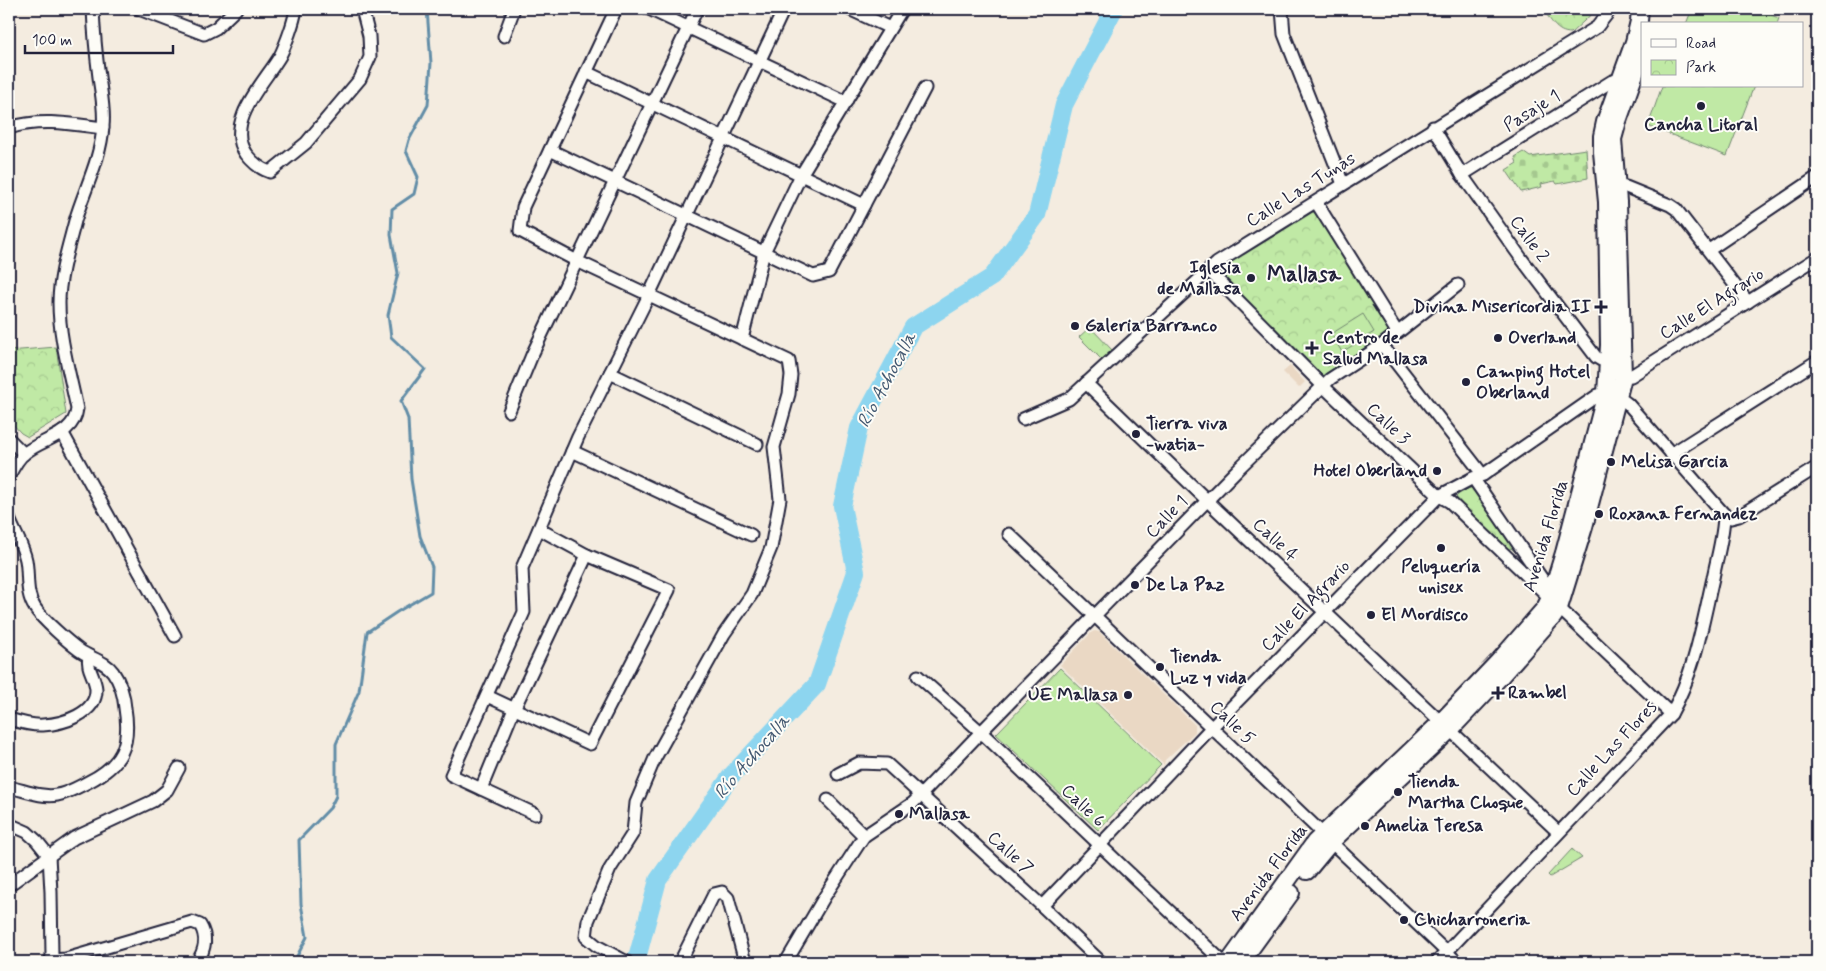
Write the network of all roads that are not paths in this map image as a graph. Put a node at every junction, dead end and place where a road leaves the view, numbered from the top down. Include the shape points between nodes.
1 (93, 9) edge
2 (139, 9) edge
3 (236, 9) edge
4 (296, 9) edge
5 (362, 9) edge
6 (514, 9) edge
7 (616, 9) edge
8 (649, 9) edge
9 (697, 9) edge
10 (784, 9) edge
11 (849, 9) edge
12 (902, 9) edge
13 (1282, 9) edge
14 (1611, 9) edge
15 (1640, 9) edge
16 (1651, 9) edge
17 (1650, 22) edge
18 (688, 27) junction
19 (890, 28) junction
20 (504, 36) dead end
21 (1641, 56) edge
22 (760, 61) junction
23 (586, 72) junction
24 (1626, 81) junction
25 (925, 88) dead end
26 (846, 102) junction
27 (652, 104) junction
28 (1433, 127) junction
29 (9, 128) edge
30 (103, 128) junction
31 (723, 138) junction
32 (550, 150) junction
33 (802, 175) junction
34 (1462, 175) junction
35 (1817, 177) edge
36 (615, 181) junction
37 (1343, 184) junction
38 (1612, 187) junction
39 (1316, 202) junction
40 (864, 205) junction
41 (686, 215) junction
42 (1709, 250) junction
43 (764, 252) junction
44 (1817, 258) edge
45 (577, 261) junction
46 (1208, 270) junction
47 (1458, 285) dead end
48 (648, 295) junction
49 (1748, 302) junction
50 (1397, 332) junction
51 (742, 339) junction
52 (1382, 345) junction
53 (1817, 361) edge
54 (1615, 368) junction
55 (610, 373) junction
56 (1086, 383) junction
57 (1323, 386) junction
58 (1612, 395) junction
59 (509, 411) dead end
60 (1023, 419) dead end
61 (62, 432) junction
62 (9, 439) edge
63 (757, 444) dead end
64 (572, 451) junction
65 (24, 454) junction
66 (1671, 454) junction
67 (1817, 467) edge
68 (9, 476) edge
69 (1478, 476) junction
70 (1438, 496) junction
71 (1208, 500) junction
72 (1724, 514) junction
73 (9, 518) edge
74 (539, 528) junction
75 (1009, 534) dead end
76 (751, 535) dead end
77 (587, 555) junction
78 (1555, 603) junction
79 (1325, 612) junction
80 (1095, 616) junction
81 (175, 636) dead end
82 (89, 656) junction
83 (918, 676) dead end
84 (487, 696) junction
85 (514, 709) junction
86 (1670, 714) junction
87 (9, 719) edge
88 (1446, 726) junction
89 (1211, 728) junction
90 (981, 732) junction
91 (179, 768) dead end
92 (838, 774) dead end
93 (9, 787) edge
94 (482, 789) junction
95 (921, 795) junction
96 (828, 800) dead end
97 (535, 814) dead end
98 (9, 824) edge
99 (1558, 832) junction
100 (864, 836) junction
101 (1327, 838) junction
102 (1100, 846) junction
103 (49, 856) junction
104 (9, 885) edge
105 (1042, 906) junction
106 (1446, 952) junction
107 (51, 961) edge
108 (197, 962) edge
109 (627, 962) edge
110 (680, 962) edge
111 (745, 962) edge
112 (786, 962) edge
113 (1101, 962) edge
114 (1223, 962) edge
115 (1229, 962) edge
116 (1242, 962) edge
117 (1437, 962) edge
118 (1458, 962) edge

1 - 30 street via 94,41 104,109
2 - 3 street via 204,34 216,28
4 - 5 street via 283,50 249,102 240,126 240,140 252,163 270,172 306,143 360,79 370,57
6 - 20 street
7 - 23 street
8 - 18 street
9 - 18 street
10 - 22 street
11 - 19 street
12 - 19 street
13 - 37 street via 1284,34
14 - 28 street, Calle Las Tunas via 1597,27
15 - 24 main road, Avenida Florida
16 - 17 main road
18 - 22 street
18 - 27 street
19 - 26 street
21 - 24 main road, Avenida Florida
22 - 26 street
22 - 31 street
23 - 27 street
23 - 32 street
24 - 34 street, Pasaje 1 via 1612,81
24 - 38 main road, Avenida Florida via 1605,122 1602,136 1602,152
25 - 40 street
26 - 33 street
27 - 31 street
27 - 36 street
28 - 34 street, Calle 2
28 - 37 street, Calle Las Tunas
29 - 30 street via 55,122
30 - 61 street via 60,285 61,328 76,409 71,426
31 - 33 street
31 - 41 street
32 - 36 street
32 - 45 street via 523,207 520,231
33 - 40 street
33 - 43 street
34 - 54 street, Calle 2 via 1596,357
35 - 42 street
36 - 41 street
36 - 45 street
37 - 39 street, Calle Las Tunas
38 - 42 street via 1626,187 1670,205
38 - 54 main road, Avenida Florida
39 - 46 street, Calle Las Tunas
39 - 50 street
40 - 43 street via 828,272 813,276
41 - 43 street
41 - 48 street
42 - 49 street
43 - 51 street
44 - 49 street, Calle El Agrario
45 - 48 street
45 - 59 street
46 - 56 street, Calle Las Tunas
46 - 57 street, Calle 3
47 - 50 street, Calle 1
48 - 51 street
48 - 55 street
49 - 54 street, Calle El Agrario via 1631,376
50 - 52 street, Calle 1
51 - 109 street via 789,361 789,394 774,447 780,499 772,548 752,594 724,634 654,758 636,803 633,833 610,869 588,921 586,937
52 - 57 street, Calle 1
52 - 69 street
53 - 66 street
54 - 58 main road, Avenida Florida
55 - 63 street
55 - 64 street
56 - 60 street, Calle Las Tunas via 1069,399
56 - 71 street, Calle 4
57 - 70 street, Calle 3
57 - 71 street, Calle 1
58 - 66 street via 1628,404
58 - 69 street, Calle El Agrario via 1598,395
58 - 78 main road, Avenida Florida via 1584,527
61 - 65 street
61 - 81 street
62 - 65 street
64 - 74 street
64 - 76 street
65 - 68 street
66 - 72 street
67 - 72 street via 1739,516 1731,518
69 - 70 street, Calle El Agrario
69 - 78 street
70 - 78 street, Calle 3 via 1450,502
70 - 79 street, Calle El Agrario
71 - 79 street, Calle 4
71 - 80 street, Calle 1
72 - 86 street, Calle Las Flores via 1703,625 1689,676
73 - 82 street via 26,560 27,581 36,609 67,640
74 - 77 street
74 - 84 street via 522,568 524,612
75 - 80 street, Calle 5
77 - 85 street
77 - 85 street via 669,590 590,744
78 - 86 street, Calle 3
78 - 88 main road, Avenida Florida via 1553,617 1500,678
79 - 88 street, Calle 4
79 - 89 street, Calle El Agrario
80 - 89 street, Calle 5
80 - 90 street, Calle 1
82 - 87 street via 88,667 96,690 87,708 62,722 41,726
82 - 93 street via 112,670 120,687 127,737 116,764 96,778 58,795 45,796
83 - 90 street, Calle 6
84 - 85 street
84 - 94 street via 451,776
85 - 94 street
86 - 99 street, Calle Las Flores
88 - 99 street, Calle 4
88 - 101 main road, Avenida Florida
89 - 101 street, Calle 5
89 - 102 street, Calle El Agrario
90 - 95 street, Calle 1
90 - 102 street, Calle 6
91 - 103 street via 167,790 153,801 74,838
92 - 95 street, Calle 7 via 860,763 887,764
94 - 97 street
95 - 100 street, Calle 1
95 - 105 street, Calle 7
96 - 100 street
98 - 103 street via 28,832
99 - 106 street, Calle Las Flores
100 - 112 street
101 - 106 street, Calle 5
101 - 115 main road, Avenida Florida via 1315,842
101 - 116 main road, Avenida Florida via 1315,860
102 - 105 street, Calle El Agrario
102 - 114 street, Calle 6
103 - 104 street
103 - 107 street
105 - 113 street, Calle 7
106 - 117 street, Calle Las Flores
106 - 118 street, Calle 5
107 - 108 street via 192,922 200,925 205,940 204,952
110 - 111 street via 718,891 728,898

